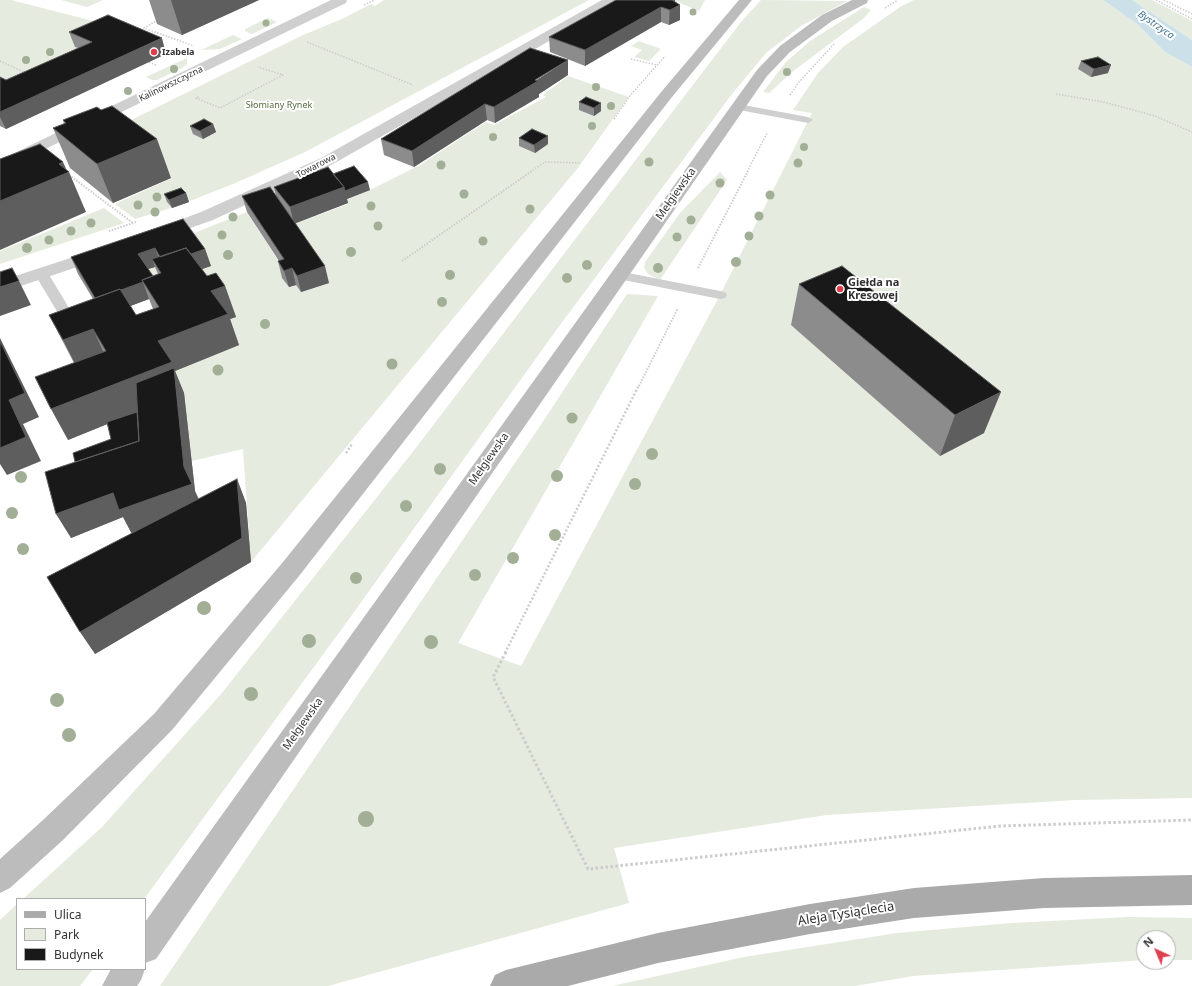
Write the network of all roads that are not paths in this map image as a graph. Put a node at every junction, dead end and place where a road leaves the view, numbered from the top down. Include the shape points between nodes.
1 (341, 0) edge
2 (611, 0) edge
3 (862, 0) edge
4 (741, 2) edge
5 (738, 107) junction
6 (808, 120) dead end
7 (0, 166) edge
8 (144, 239) edge
9 (114, 249) edge
10 (41, 274) junction
11 (618, 275) junction
12 (0, 287) edge
13 (720, 295) dead end
14 (75, 330) edge
15 (0, 878) edge
16 (1192, 890) edge
17 (146, 947) edge
18 (129, 970) edge
19 (118, 986) edge
20 (506, 986) edge

1 - 7 street, Kalinowszczyzna
2 - 8 street, Towarowa via 327,161 207,216
3 - 5 main road, Mełgiewska via 827,18 786,49 762,73
4 - 15 main road via 296,563 163,722
5 - 6 lane
5 - 11 main road, Mełgiewska
9 - 10 street
10 - 12 street
10 - 14 lane
11 - 13 lane
11 - 17 main road, Mełgiewska
16 - 20 main road, Aleja Tysiąclecia via 1044,893 914,903 810,919 658,948
18 - 19 main road

